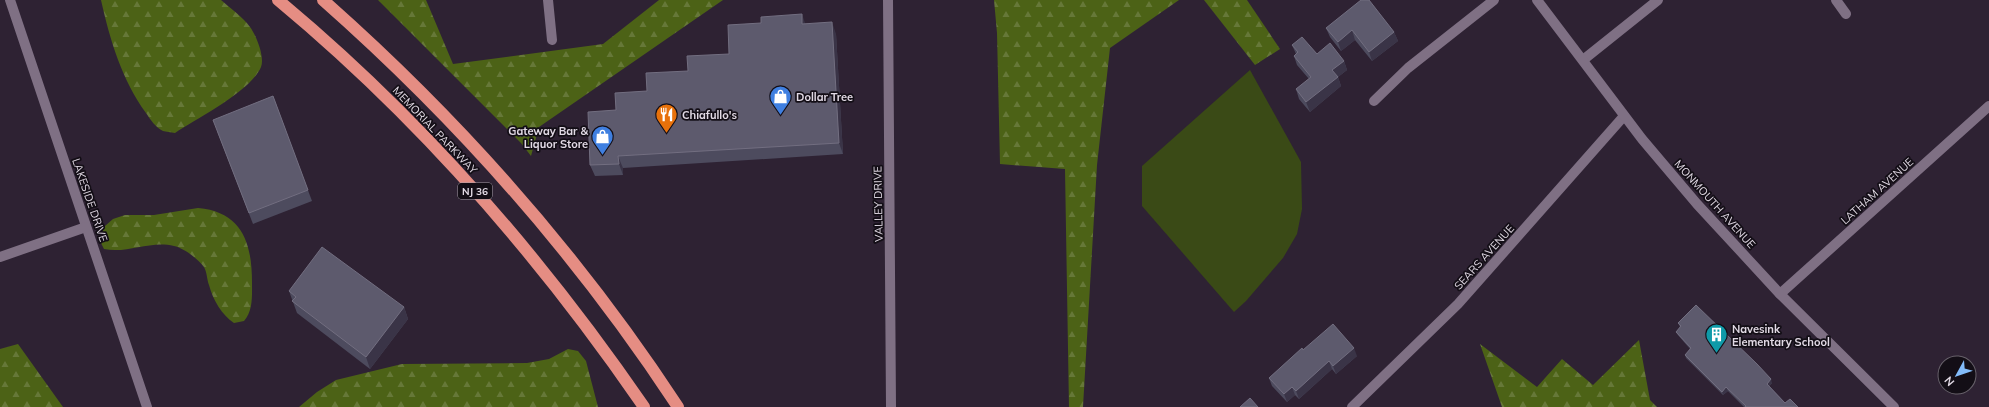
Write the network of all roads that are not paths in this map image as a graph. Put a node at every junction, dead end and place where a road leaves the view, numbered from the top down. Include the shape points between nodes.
1 (10, 0) edge
2 (278, 0) edge
3 (323, 0) edge
4 (548, 0) edge
5 (888, 0) edge
6 (1494, 0) edge
7 (1537, 0) edge
8 (1658, 0) edge
9 (1836, 0) edge
10 (1846, 14) dead end
11 (552, 40) dead end
12 (1583, 60) junction
13 (1374, 101) dead end
14 (1989, 106) edge
15 (1624, 116) junction
16 (86, 227) junction
17 (0, 257) edge
18 (1780, 294) junction
19 (147, 407) edge
20 (644, 407) edge
21 (678, 407) edge
22 (891, 407) edge
23 (1352, 407) edge
24 (1894, 407) edge

1 - 16 street, LAKESIDE DRIVE
2 - 20 highway, MEMORIAL PARKWAY / NJ 36 via 377,89 462,177 537,263
3 - 21 highway, MEMORIAL PARKWAY / NJ 36 via 441,111 513,190 595,290
4 - 11 street
5 - 22 street, VALLEY DRIVE
6 - 13 street via 1408,68
7 - 12 street, MONMOUTH AVENUE
8 - 12 street
9 - 10 street
12 - 15 street, MONMOUTH AVENUE
14 - 18 street, LATHAM AVENUE
15 - 18 street, MONMOUTH AVENUE via 1697,204
15 - 23 street, SEARS AVENUE via 1458,304
16 - 17 street
16 - 19 street, LAKESIDE DRIVE
18 - 24 street, MONMOUTH AVENUE

